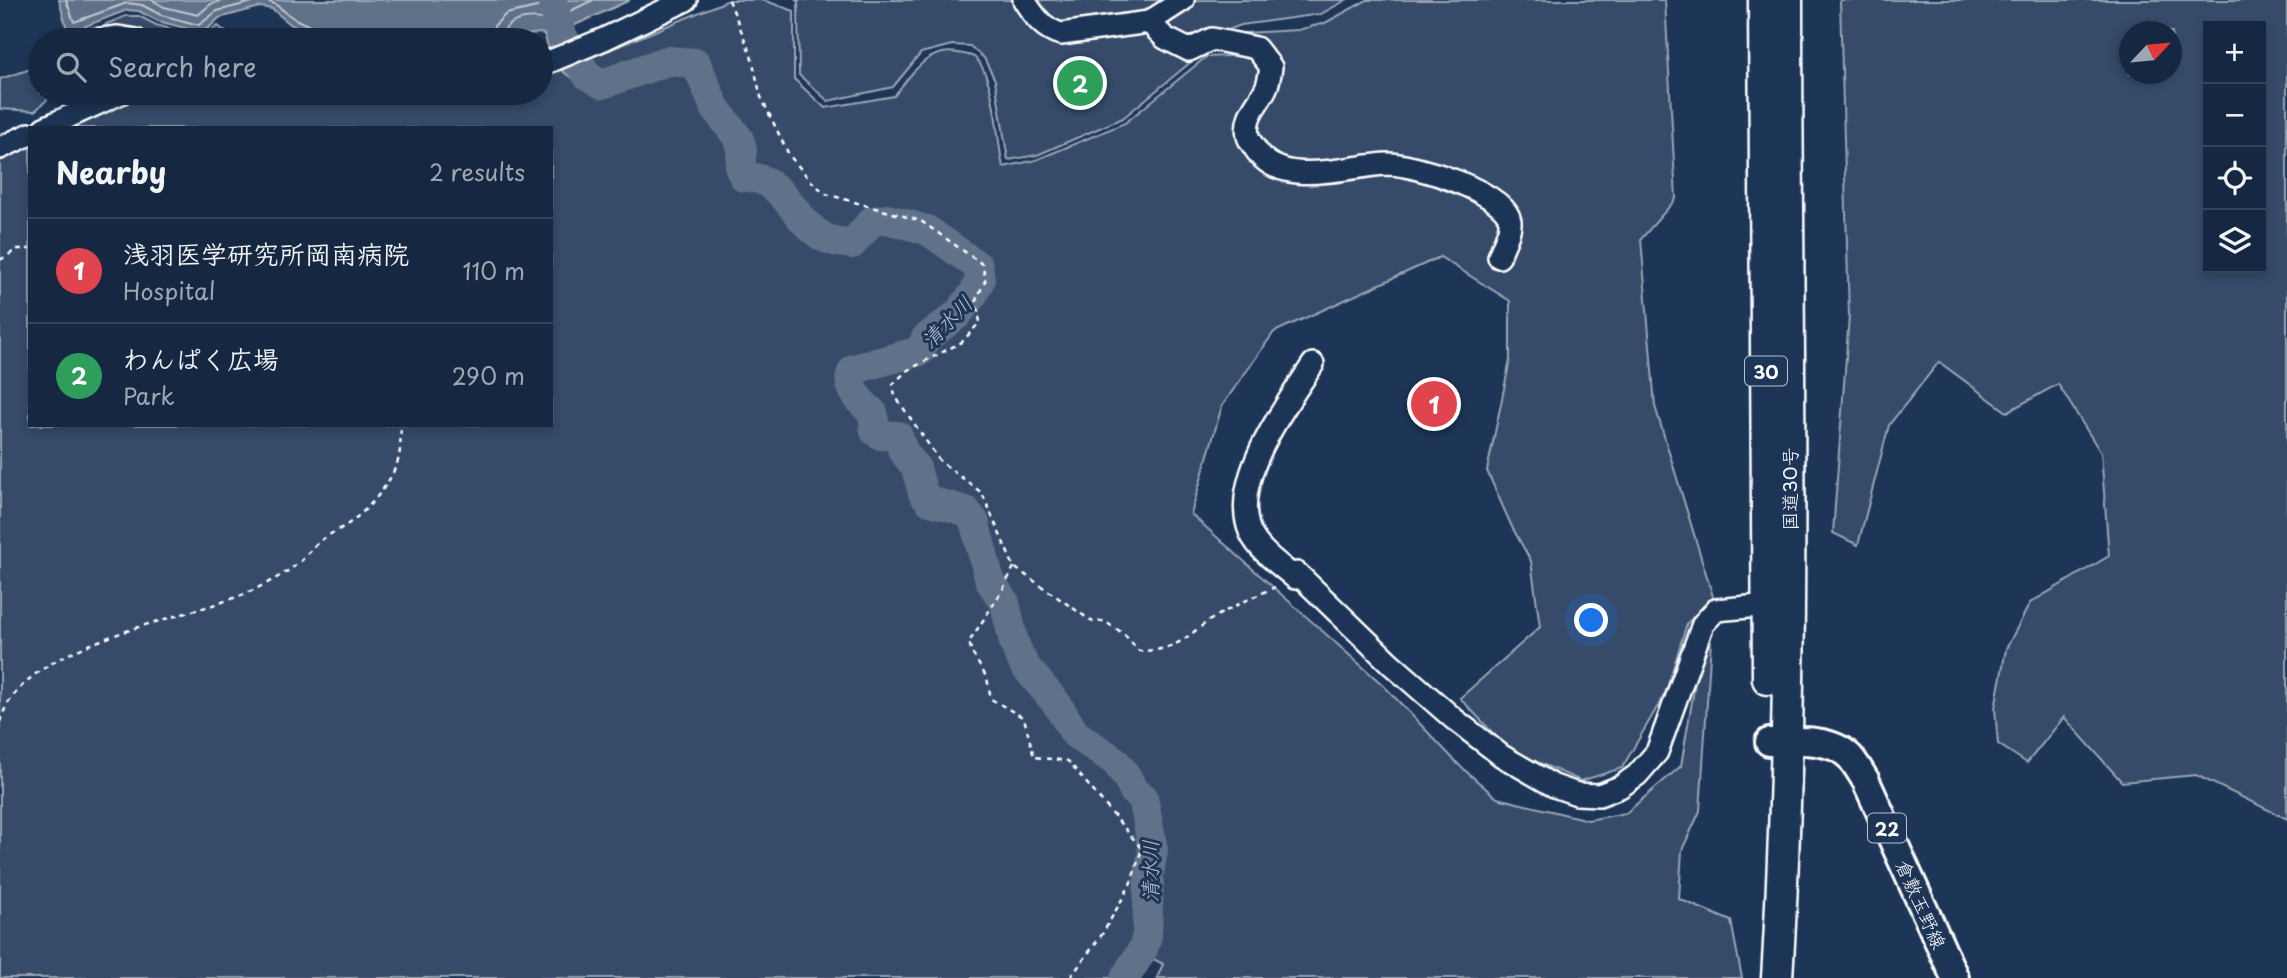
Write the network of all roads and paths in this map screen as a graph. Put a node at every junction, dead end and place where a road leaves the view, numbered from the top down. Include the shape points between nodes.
1 (686, 0) edge
2 (729, 0) edge
3 (1024, 0) edge
4 (1183, 0) edge
5 (1764, 0) edge
6 (1787, 0) edge
7 (1149, 22) junction
8 (553, 59) edge
9 (95, 105) edge
10 (48, 126) edge
11 (28, 135) edge
12 (0, 148) edge
13 (28, 249) edge
14 (1499, 257) dead end
15 (0, 260) edge
16 (1313, 364) dead end
17 (401, 427) edge
18 (1014, 567) junction
19 (1295, 578) junction
20 (1779, 604) junction
21 (0, 722) edge
22 (1778, 742) junction
23 (1070, 978) edge
24 (1775, 978) edge
25 (1955, 978) edge

1 - 8 street
2 - 18 path via 751,55 761,97 789,155 810,180 826,194 920,221 982,264 986,279 976,300 979,322 962,342 908,370 893,384 895,396 940,461 982,493
3 - 7 street via 1048,31 1061,34
4 - 7 street
5 - 20 highway, 国道30号 / 30
6 - 20 highway, 国道30号 / 30
7 - 14 street via 1165,38 1189,50 1212,39 1256,48 1266,58 1271,67 1267,87 1249,114 1248,138 1262,158 1283,170 1308,173 1390,164 1419,169 1478,191 1507,212 1510,223
9 - 10 street
11 - 12 street
13 - 15 path via 18,249
16 - 19 street via 1266,436 1246,505 1248,527 1262,550
17 - 21 path via 399,458 382,492 349,523 319,541 301,561 247,593 117,633 56,661 14,694
18 - 19 path via 1093,622 1104,621 1124,634 1139,651 1158,651 1186,639 1216,616
18 - 23 path via 969,642 987,678 991,699 1024,718 1034,757 1068,761 1142,849 1124,897
19 - 20 street via 1297,573 1390,663 1502,756 1577,794 1599,795 1620,787 1657,752 1709,615 1716,610
20 - 22 highway, 国道30号 / 30
22 - 24 highway, 国道30号 / 30 via 1784,861
22 - 25 main road, 倉敷玉野線 / 22 via 1813,742 1849,755 1866,780

